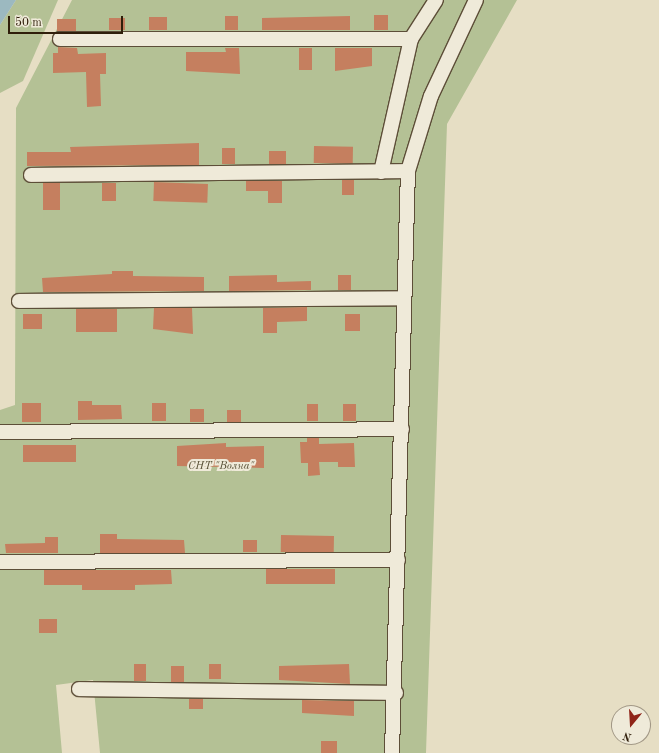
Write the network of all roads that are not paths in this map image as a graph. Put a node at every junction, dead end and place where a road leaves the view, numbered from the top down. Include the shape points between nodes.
1 (436, 0) edge
2 (476, 0) edge
3 (60, 39) dead end
4 (411, 39) junction
5 (408, 171) junction
6 (381, 172) junction
7 (31, 175) dead end
8 (404, 298) junction
9 (19, 301) dead end
10 (402, 429) junction
11 (0, 432) edge
12 (398, 560) junction
13 (0, 562) edge
14 (79, 688) dead end
15 (396, 693) junction
16 (392, 753) edge

1 - 4 street
2 - 5 street via 431,96
3 - 4 street
4 - 6 street
5 - 6 street
5 - 8 street
6 - 7 street
8 - 9 street
8 - 10 street
10 - 11 street
10 - 12 street
12 - 13 street
12 - 15 street
14 - 15 street
15 - 16 street

